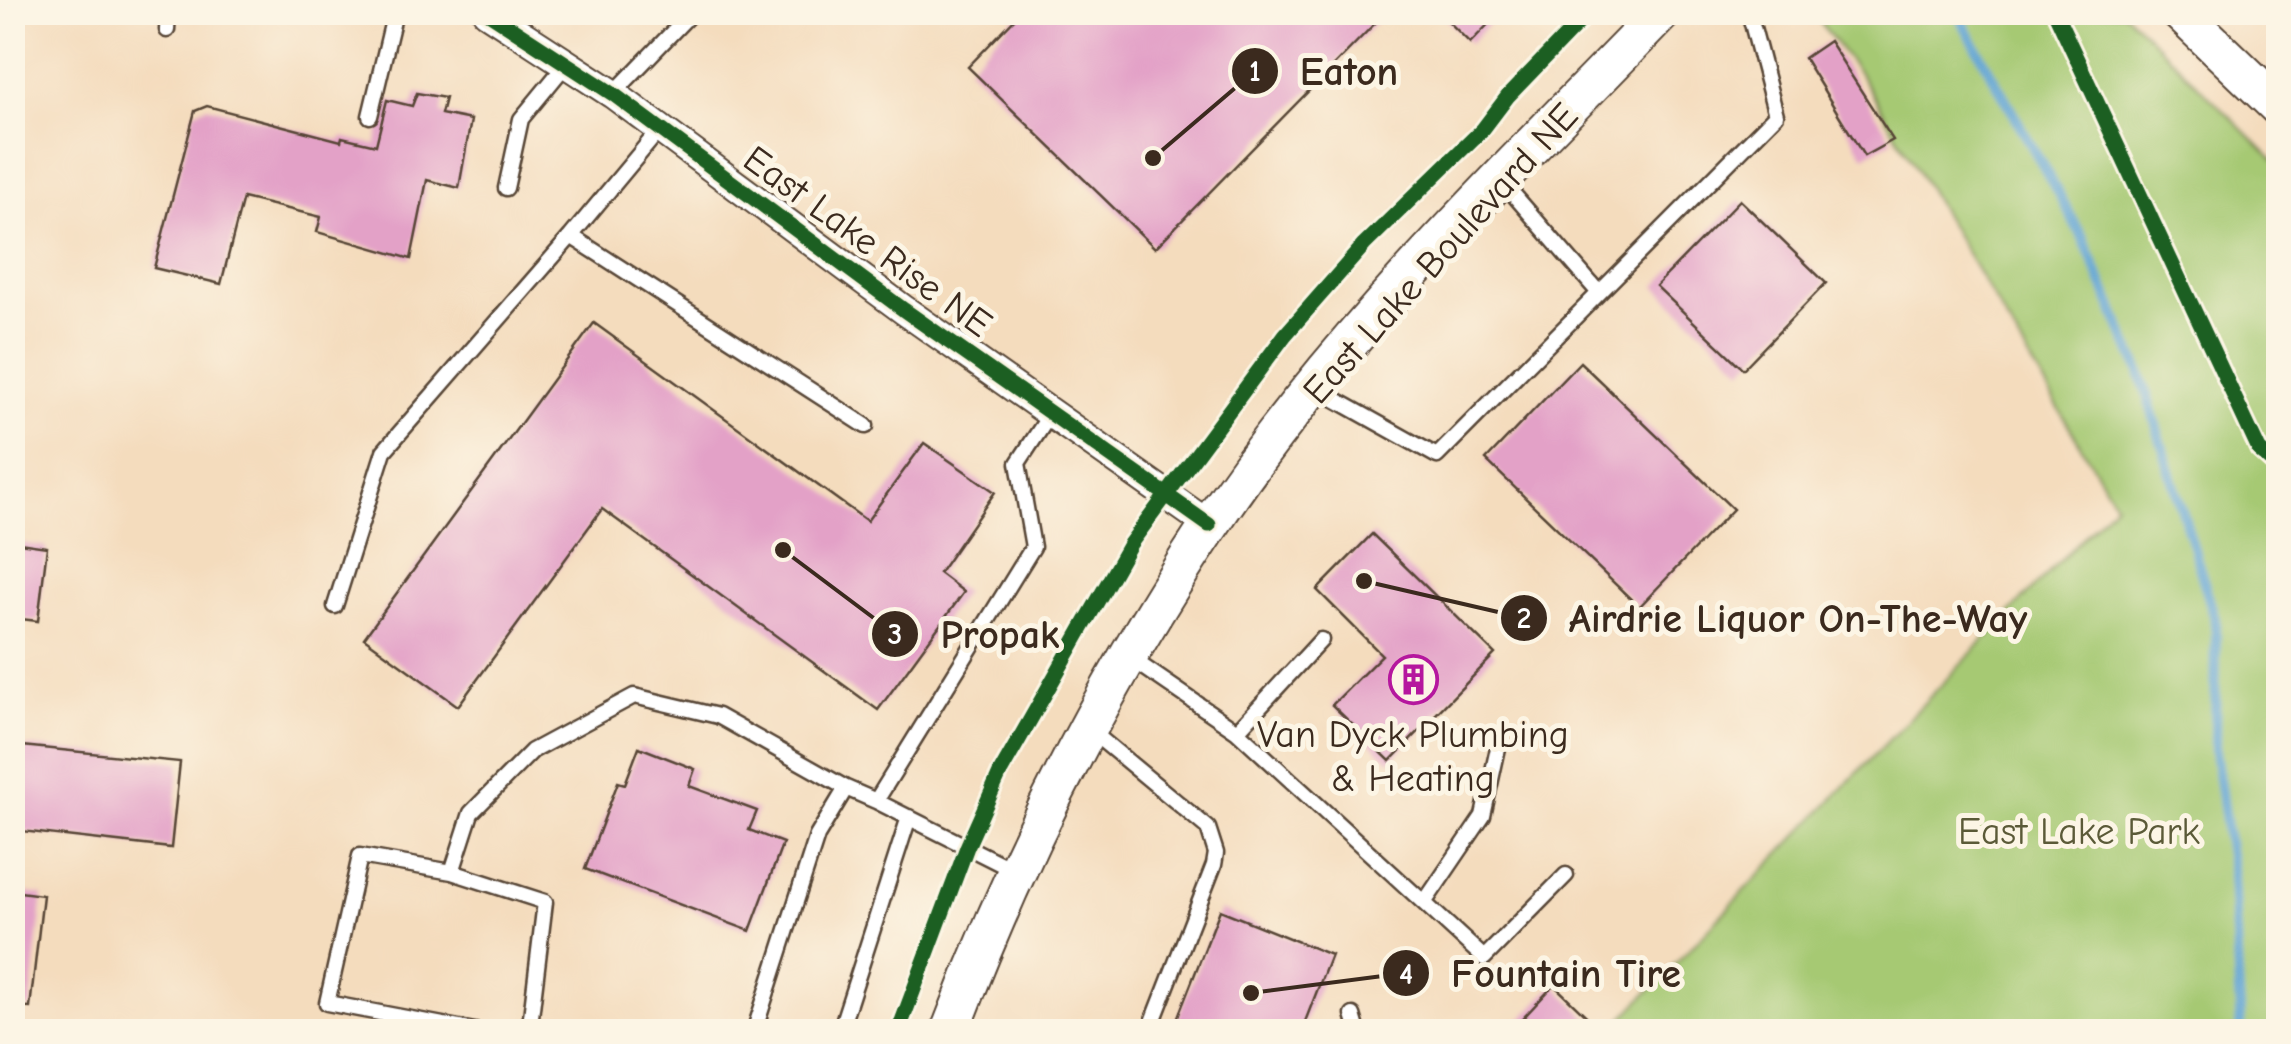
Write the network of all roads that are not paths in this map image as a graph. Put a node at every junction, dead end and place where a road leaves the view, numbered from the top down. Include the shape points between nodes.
1 (168, 12) edge
2 (395, 12) edge
3 (487, 12) edge
4 (692, 12) edge
5 (1662, 12) edge
6 (1749, 12) edge
7 (2180, 12) edge
8 (167, 30) dead end
9 (567, 62) junction
10 (613, 94) junction
11 (2278, 106) edge
12 (370, 116) dead end
13 (660, 130) junction
14 (1500, 180) junction
15 (506, 188) dead end
16 (572, 236) junction
17 (1599, 292) junction
18 (1314, 388) junction
19 (1051, 413) junction
20 (866, 426) dead end
21 (1209, 525) junction
22 (335, 606) dead end
23 (1321, 640) dead end
24 (1127, 655) junction
25 (1086, 726) junction
26 (1237, 732) junction
27 (1500, 739) dead end
28 (846, 788) junction
29 (876, 801) junction
30 (908, 817) junction
31 (452, 872) junction
32 (1015, 872) junction
33 (1566, 874) dead end
34 (1424, 903) junction
35 (1353, 1015) dead end
36 (525, 1028) edge
37 (841, 1028) edge
38 (480, 1032) edge
39 (549, 1032) edge
40 (754, 1032) edge
41 (862, 1032) edge
42 (950, 1032) edge
43 (1149, 1032) edge
44 (1358, 1032) edge

1 - 8 lane
2 - 12 lane
3 - 9 street, East Lake Rise NE
4 - 10 lane
5 - 14 main road, East Lake Boulevard NE
6 - 17 lane via 1776,115
7 - 11 main road
9 - 10 street, East Lake Rise NE
9 - 15 lane via 521,119
10 - 13 street, East Lake Rise NE
13 - 16 lane
13 - 19 street, East Lake Rise NE
14 - 17 lane
14 - 18 main road, East Lake Boulevard NE via 1406,277
16 - 20 lane
16 - 22 lane via 384,451
17 - 18 lane via 1437,456
18 - 21 main road, East Lake Boulevard NE
19 - 21 street, East Lake Rise NE
19 - 29 lane via 1018,463 1033,547
21 - 24 main road, East Lake Boulevard NE
23 - 26 lane
24 - 25 main road, East Lake Boulevard NE
24 - 26 lane
25 - 32 main road, East Lake Boulevard NE
25 - 43 lane via 1208,828 1213,840 1214,865
26 - 34 lane
27 - 34 lane via 1483,816
28 - 29 lane
28 - 31 lane via 718,716 634,696 532,751 471,813
28 - 40 lane via 817,836
29 - 30 lane
30 - 32 lane
30 - 37 lane
31 - 36 lane via 546,902
31 - 38 lane via 360,856 327,1003
32 - 42 main road, East Lake Boulevard NE
33 - 34 lane via 1484,958
35 - 44 lane
36 - 39 lane
37 - 41 lane

